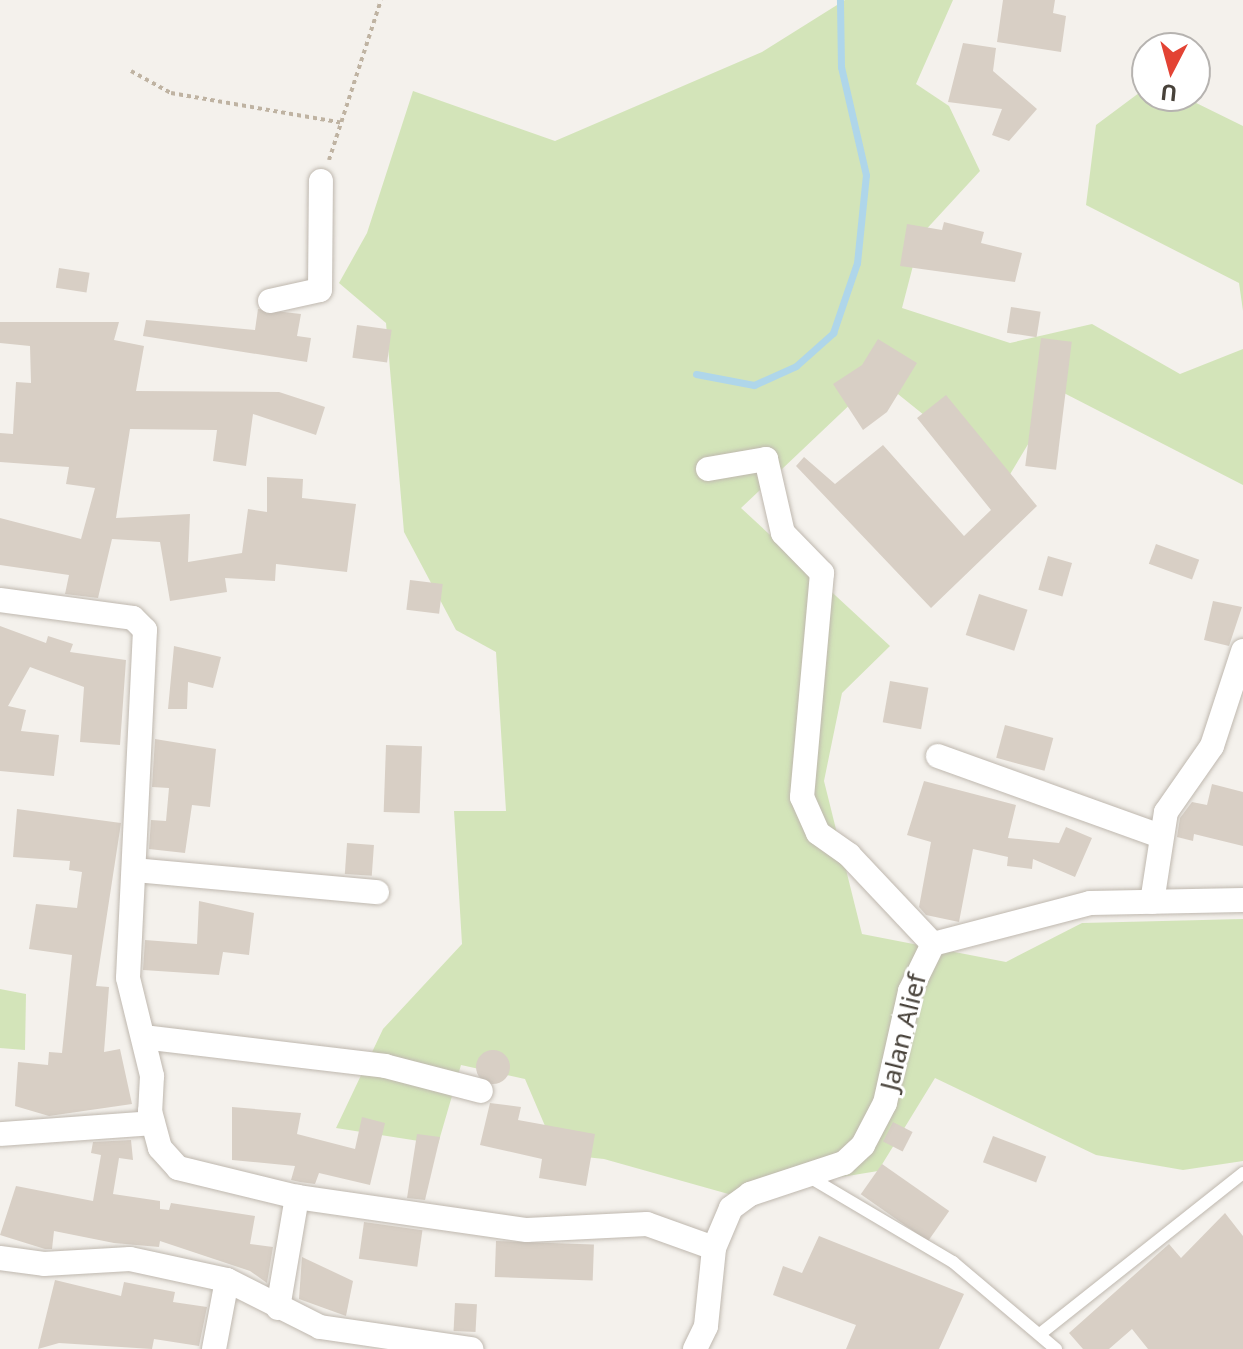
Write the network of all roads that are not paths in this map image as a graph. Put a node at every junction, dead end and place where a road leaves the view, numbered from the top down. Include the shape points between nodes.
1 (321, 181) road end
2 (270, 301) dead end
3 (708, 469) dead end
4 (0, 600) edge
5 (1243, 651) edge
6 (938, 756) dead end
7 (1160, 836) junction
8 (134, 870) junction
9 (377, 892) dead end
10 (1243, 900) edge
11 (1152, 902) junction
12 (933, 944) junction
13 (143, 1037) junction
14 (481, 1091) dead end
15 (153, 1123) junction
16 (1, 1134) edge
17 (1243, 1173) edge
18 (811, 1178) junction
19 (297, 1197) junction
20 (714, 1248) junction
21 (0, 1258) edge
22 (227, 1280) junction
23 (278, 1308) junction
24 (1040, 1334) junction
25 (214, 1349) edge
26 (471, 1349) edge
27 (695, 1349) edge
28 (1056, 1349) edge

1 - 2 street via 320,290
3 - 12 street via 766,459 783,533 822,573 802,797 818,833 849,855
4 - 8 street via 143,625
5 - 7 street via 1212,746 1166,812
6 - 7 street
7 - 11 street
8 - 9 street
8 - 13 street via 128,978
10 - 11 street, Jalan Alief
11 - 12 street, Jalan Alief via 1090,903
12 - 18 street, Jalan Alief via 910,991 876,1122 844,1163
13 - 14 street via 385,1066
13 - 15 street
15 - 16 street
15 - 19 street via 160,1148 178,1168
17 - 24 lane
18 - 20 street, Jalan Alief via 739,1200
18 - 24 lane via 986,1285
19 - 20 street via 527,1230 647,1224
19 - 23 street
20 - 27 street, Jalan Alief via 706,1326
21 - 22 street via 44,1264 130,1259
22 - 23 street
22 - 25 street
23 - 26 street via 320,1327
24 - 28 lane

